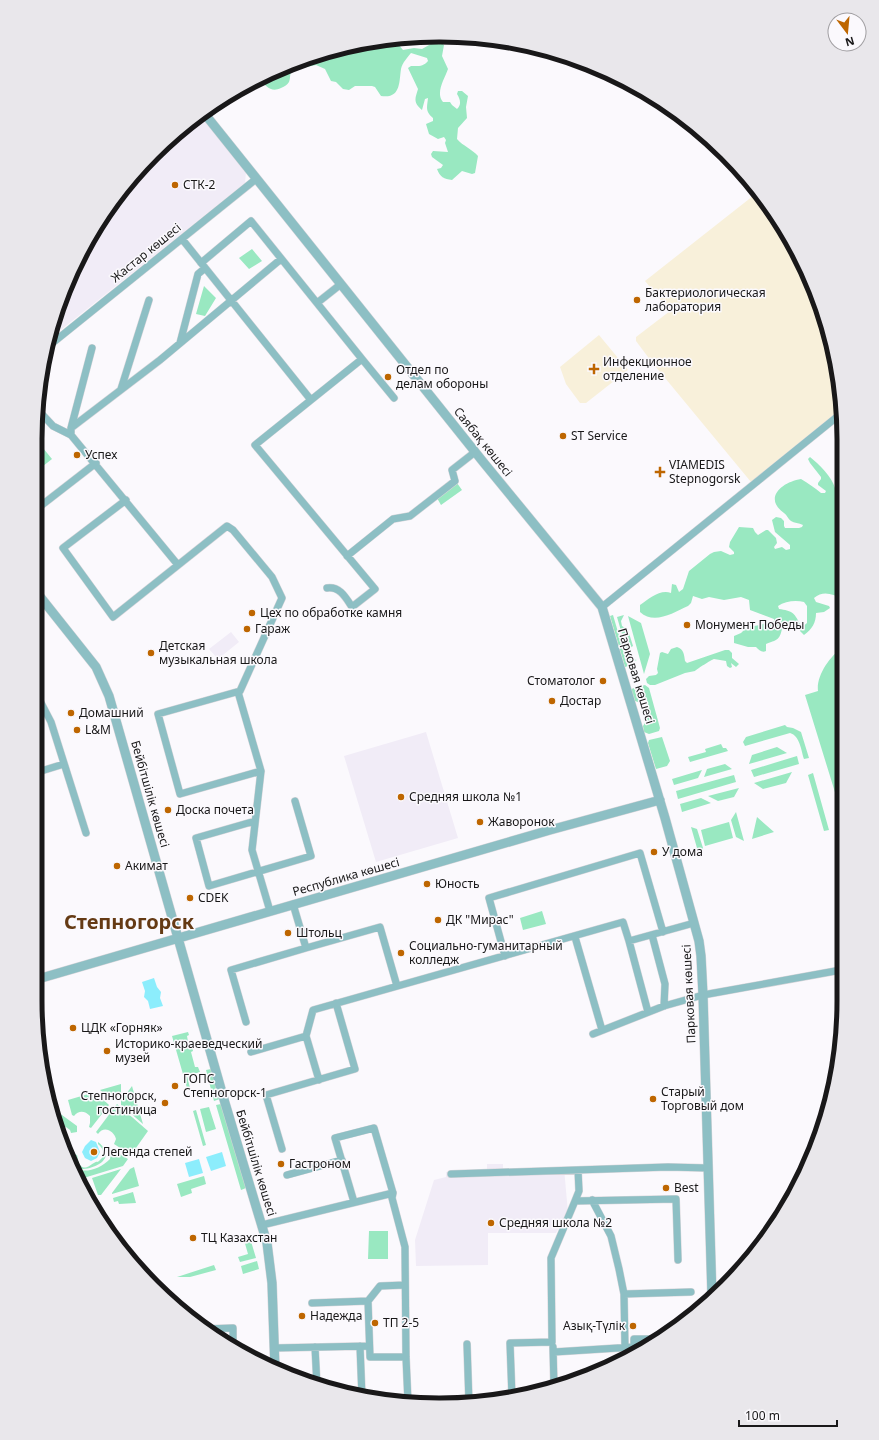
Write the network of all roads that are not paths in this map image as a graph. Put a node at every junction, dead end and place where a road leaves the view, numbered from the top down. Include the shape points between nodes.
1 (207, 117) edge
2 (256, 179) junction
3 (182, 239) junction
4 (281, 258) junction
5 (202, 266) junction
6 (341, 284) junction
7 (149, 300) dead end
8 (230, 300) junction
9 (317, 303) junction
10 (55, 341) edge
11 (180, 343) junction
12 (92, 348) dead end
13 (362, 359) junction
14 (121, 389) junction
15 (394, 398) dead end
16 (311, 400) junction
17 (43, 415) edge
18 (836, 418) edge
19 (71, 432) junction
20 (475, 452) junction
21 (96, 463) junction
22 (126, 500) junction
23 (42, 505) edge
24 (348, 556) junction
25 (178, 565) junction
26 (327, 588) dead end
27 (42, 599) edge
28 (602, 607) junction
29 (238, 692) junction
30 (42, 705) edge
31 (64, 764) junction
32 (42, 771) edge
33 (261, 771) junction
34 (660, 800) junction
35 (295, 801) dead end
36 (255, 821) junction
37 (86, 833) dead end
38 (259, 872) junction
39 (293, 904) junction
40 (270, 911) junction
41 (694, 922) junction
42 (663, 932) junction
43 (652, 935) junction
44 (575, 936) junction
45 (178, 937) junction
46 (629, 941) junction
47 (306, 948) junction
48 (505, 956) junction
49 (837, 971) edge
50 (42, 978) edge
51 (397, 986) junction
52 (703, 995) junction
53 (336, 1003) junction
54 (664, 1006) junction
55 (648, 1012) junction
56 (246, 1022) dead end
57 (602, 1030) junction
58 (593, 1034) dead end
59 (306, 1036) junction
60 (251, 1052) dead end
61 (319, 1080) junction
62 (282, 1149) dead end
63 (342, 1160) junction
64 (708, 1168) junction
65 (578, 1170) junction
66 (451, 1174) dead end
67 (287, 1175) dead end
68 (393, 1193) junction
69 (575, 1200) junction
70 (592, 1200) junction
71 (354, 1202) junction
72 (262, 1225) junction
73 (678, 1260) dead end
74 (405, 1285) junction
75 (712, 1290) edge
76 (691, 1292) dead end
77 (624, 1294) junction
78 (368, 1301) junction
79 (312, 1303) dead end
80 (216, 1329) edge
81 (233, 1340) edge
82 (647, 1340) edge
83 (552, 1342) junction
84 (467, 1344) dead end
85 (360, 1346) junction
86 (369, 1346) junction
87 (315, 1347) junction
88 (634, 1347) edge
89 (274, 1348) junction
90 (625, 1348) junction
91 (631, 1349) edge
92 (554, 1352) junction
93 (406, 1357) junction
94 (275, 1362) edge
95 (317, 1378) edge
96 (554, 1381) edge
97 (362, 1390) edge
98 (512, 1391) edge
99 (408, 1397) edge
100 (469, 1397) edge

1 - 2 street, Саябақ көшесі
2 - 3 street, Жастар көшесі
2 - 6 street, Саябақ көшесі
3 - 5 street
3 - 10 street, Жастар көшесі
4 - 5 street via 251,221
4 - 8 street
4 - 9 street
5 - 8 street
5 - 11 street
6 - 9 street
6 - 20 street, Саябақ көшесі
7 - 14 street
8 - 11 street
8 - 16 street
9 - 13 street
11 - 14 street
12 - 19 street
13 - 15 street
13 - 16 street
14 - 19 street
16 - 24 street via 255,445
17 - 19 street via 53,426
18 - 28 street
19 - 21 street via 82,449
20 - 24 street via 452,470 455,481 410,516 393,519
20 - 28 street, Саябақ көшесі
21 - 22 street
21 - 23 street
22 - 25 street
22 - 25 street via 63,548 113,617
24 - 26 street via 375,589 352,607 338,589
25 - 29 street via 227,526 272,577 282,598
27 - 45 street, Бейбітшілік көшесі via 88,656 103,679 110,696
28 - 34 street, Парковая көшесі
29 - 33 street
29 - 33 street via 158,714 180,794
30 - 31 street via 51,722
31 - 32 street
31 - 37 street
33 - 36 street
34 - 39 street, Республика көшесі
34 - 41 street, Парковая көшесі
35 - 38 street via 311,856
36 - 38 street via 252,850
36 - 38 street via 196,838 209,886
38 - 40 street
39 - 40 street, Республика көшесі
39 - 47 street
40 - 45 street, Республика көшесі
41 - 42 street
41 - 52 street, Парковая көшесі via 701,956
42 - 43 street
42 - 48 street via 640,853 489,898
43 - 46 street
43 - 54 street via 665,984
44 - 46 street via 623,922
44 - 48 street
44 - 57 street
45 - 50 street, Республика көшесі
45 - 72 street, Бейбітшілік көшесі
46 - 55 street
47 - 51 street via 380,927
47 - 56 street via 231,970
48 - 51 street
49 - 52 street
51 - 53 street
52 - 54 street
52 - 64 street, Парковая көшесі
53 - 59 street via 313,1010
53 - 61 street via 355,1069
54 - 55 street
55 - 57 street
57 - 58 street
59 - 60 street
59 - 61 street
61 - 62 street via 266,1095
63 - 67 street
63 - 68 street via 335,1138 374,1128
63 - 71 street
64 - 65 street
64 - 75 street, Парковая көшесі
65 - 66 street
65 - 69 street via 579,1191
68 - 71 street
68 - 74 street via 392,1198 405,1247
69 - 70 street
69 - 83 street via 550,1258
70 - 73 street via 676,1199
70 - 77 street via 611,1236
71 - 72 street
72 - 89 street, Бейбітшілік көшесі via 269,1253 272,1283
74 - 78 street via 380,1286
74 - 93 street
76 - 77 street
77 - 90 street
78 - 79 street
78 - 86 street
80 - 81 street via 233,1328
82 - 88 street via 634,1340
83 - 92 street
83 - 98 street via 510,1343
84 - 100 street
85 - 86 street
85 - 87 street
85 - 97 street
86 - 93 street via 370,1357
87 - 89 street
87 - 95 street
89 - 94 street, Бейбітшілік көшесі
90 - 91 street
90 - 92 street
92 - 96 street
93 - 99 street

